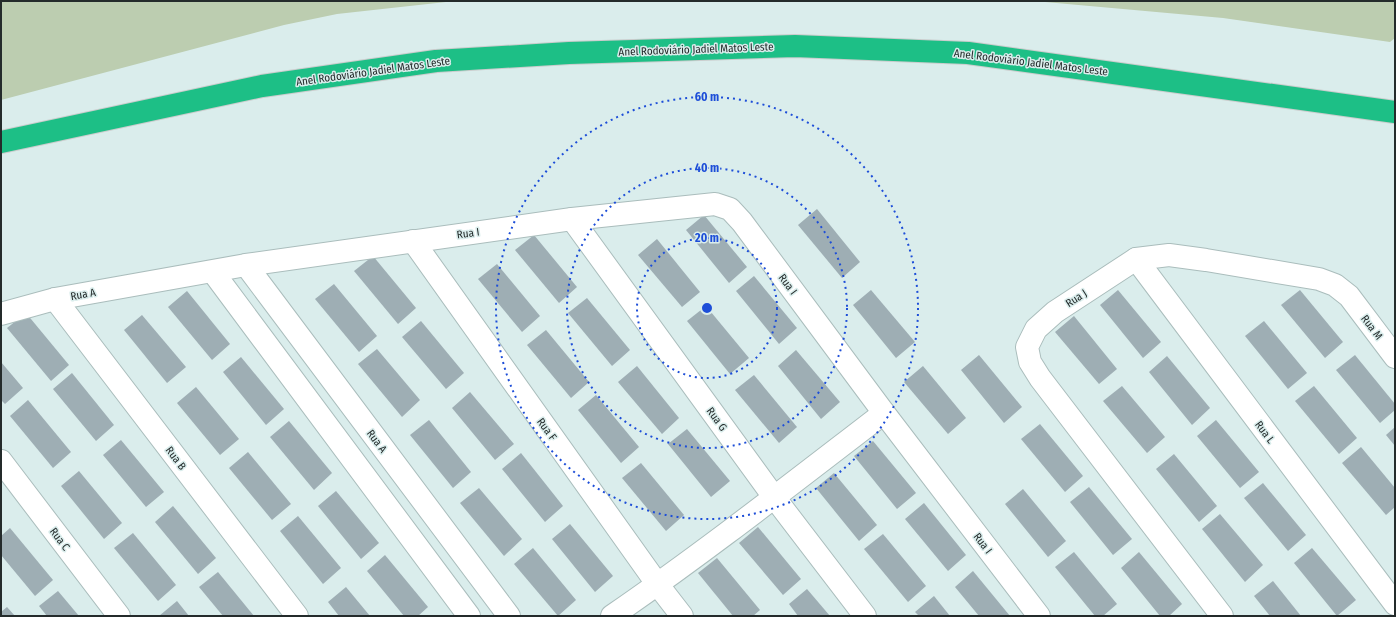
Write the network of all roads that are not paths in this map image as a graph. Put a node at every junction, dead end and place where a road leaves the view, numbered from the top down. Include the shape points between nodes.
1 (1395, 112) edge
2 (1, 142) edge
3 (572, 219) junction
4 (412, 241) junction
5 (1136, 260) junction
6 (246, 265) junction
7 (213, 272) junction
8 (55, 299) junction
9 (1, 314) edge
10 (1395, 357) edge
11 (884, 412) junction
12 (1, 461) edge
13 (774, 498) junction
14 (658, 585) junction
15 (1395, 604) edge
16 (496, 612) edge
17 (119, 616) edge
18 (297, 616) edge
19 (469, 616) edge
20 (612, 616) edge
21 (682, 616) edge
22 (865, 616) edge
23 (1039, 616) edge
24 (1222, 616) edge

1 - 2 highway, Anel Rodoviário Jadiel Matos Leste via 968,53 795,46 569,53 436,61 262,86
3 - 4 street, Rua I
3 - 11 street, Rua I via 715,204 730,209
3 - 13 street, Rua G
4 - 6 street, Rua A
4 - 14 street, Rua F
5 - 10 street, Rua M via 1169,255 1319,279 1335,285 1350,296
5 - 15 street, Rua L
5 - 24 street, Rua J via 1055,312 1036,329 1027,347 1030,362
6 - 7 street, Rua A
6 - 16 street, Rua A
7 - 8 street, Rua A
7 - 19 street
8 - 9 street, Rua A
8 - 18 street, Rua B
11 - 13 street
11 - 23 street, Rua I
12 - 17 street, Rua C
13 - 14 street
13 - 22 street, Rua G
14 - 20 street
14 - 21 street, Rua F

